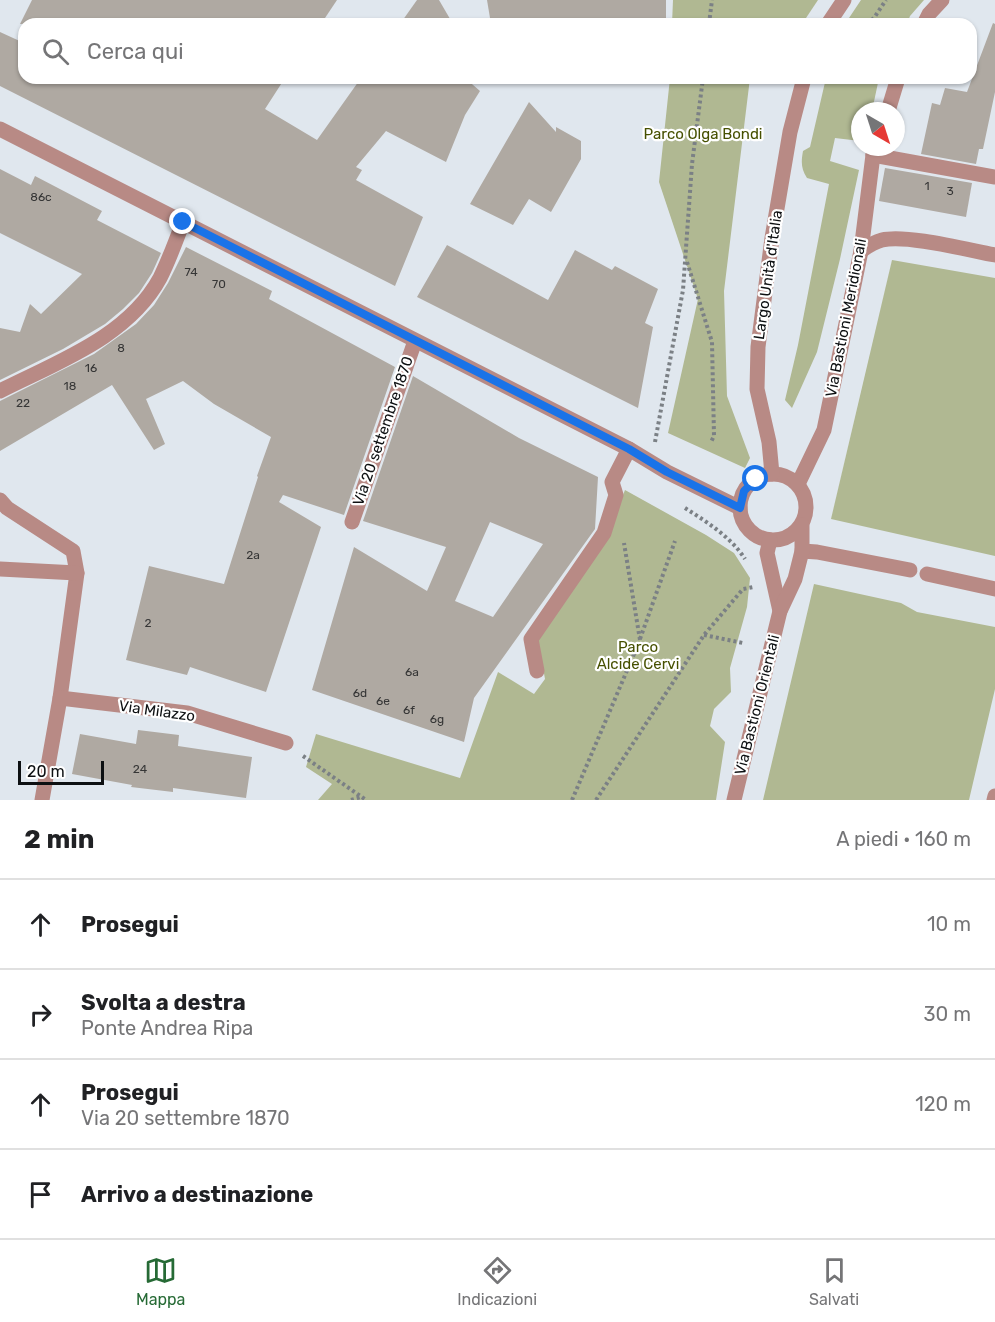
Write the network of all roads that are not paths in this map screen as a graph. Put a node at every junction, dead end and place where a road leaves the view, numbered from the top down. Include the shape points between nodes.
1 (844, 0) edge
2 (942, 0) edge
3 (832, 18) edge
4 (926, 18) edge
5 (802, 84) edge
6 (896, 84) edge
7 (891, 102) edge
8 (0, 129) edge
9 (874, 156) edge
10 (898, 156) edge
11 (995, 177) edge
12 (183, 222) junction
13 (861, 251) junction
14 (995, 255) edge
15 (415, 340) junction
16 (0, 391) edge
17 (629, 449) junction
18 (772, 474) junction
19 (798, 484) junction
20 (0, 500) edge
21 (740, 508) junction
22 (352, 522) dead end
23 (802, 525) junction
24 (770, 540) junction
25 (802, 551) junction
26 (0, 569) edge
27 (910, 570) dead end
28 (77, 573) junction
29 (927, 574) dead end
30 (995, 589) edge
31 (780, 611) junction
32 (537, 671) dead end
33 (60, 698) junction
34 (286, 743) road end
35 (42, 800) edge
36 (734, 800) edge

1 - 3 street
2 - 4 street
5 - 18 street, Largo Unità d'Italia via 772,238 758,346 757,389 770,442
6 - 7 street
8 - 12 street, Via 20 settembre 1870
9 - 13 street, Via Bastioni Meridionali
10 - 11 street
12 - 15 street, Via 20 settembre 1870
12 - 16 street via 160,279 116,329
13 - 14 street via 884,240 901,239
13 - 19 street, Via Bastioni Meridionali via 824,430
15 - 17 street, Via 20 settembre 1870
15 - 22 street, Via 20 settembre 1870
17 - 21 street, Via 20 settembre 1870
17 - 32 street via 612,482 616,495 603,533 531,639
18 - 19 street
18 - 21 street via 749,484
19 - 23 street via 806,499
20 - 28 street via 73,551
21 - 24 street via 749,530
23 - 24 street via 788,537
23 - 25 street
24 - 31 street via 767,553
25 - 27 street
25 - 31 street via 795,579
26 - 28 street
28 - 33 street
29 - 30 street
31 - 36 street, Via Bastioni Orientali
33 - 34 street, Via Milazzo via 187,713
33 - 35 street

